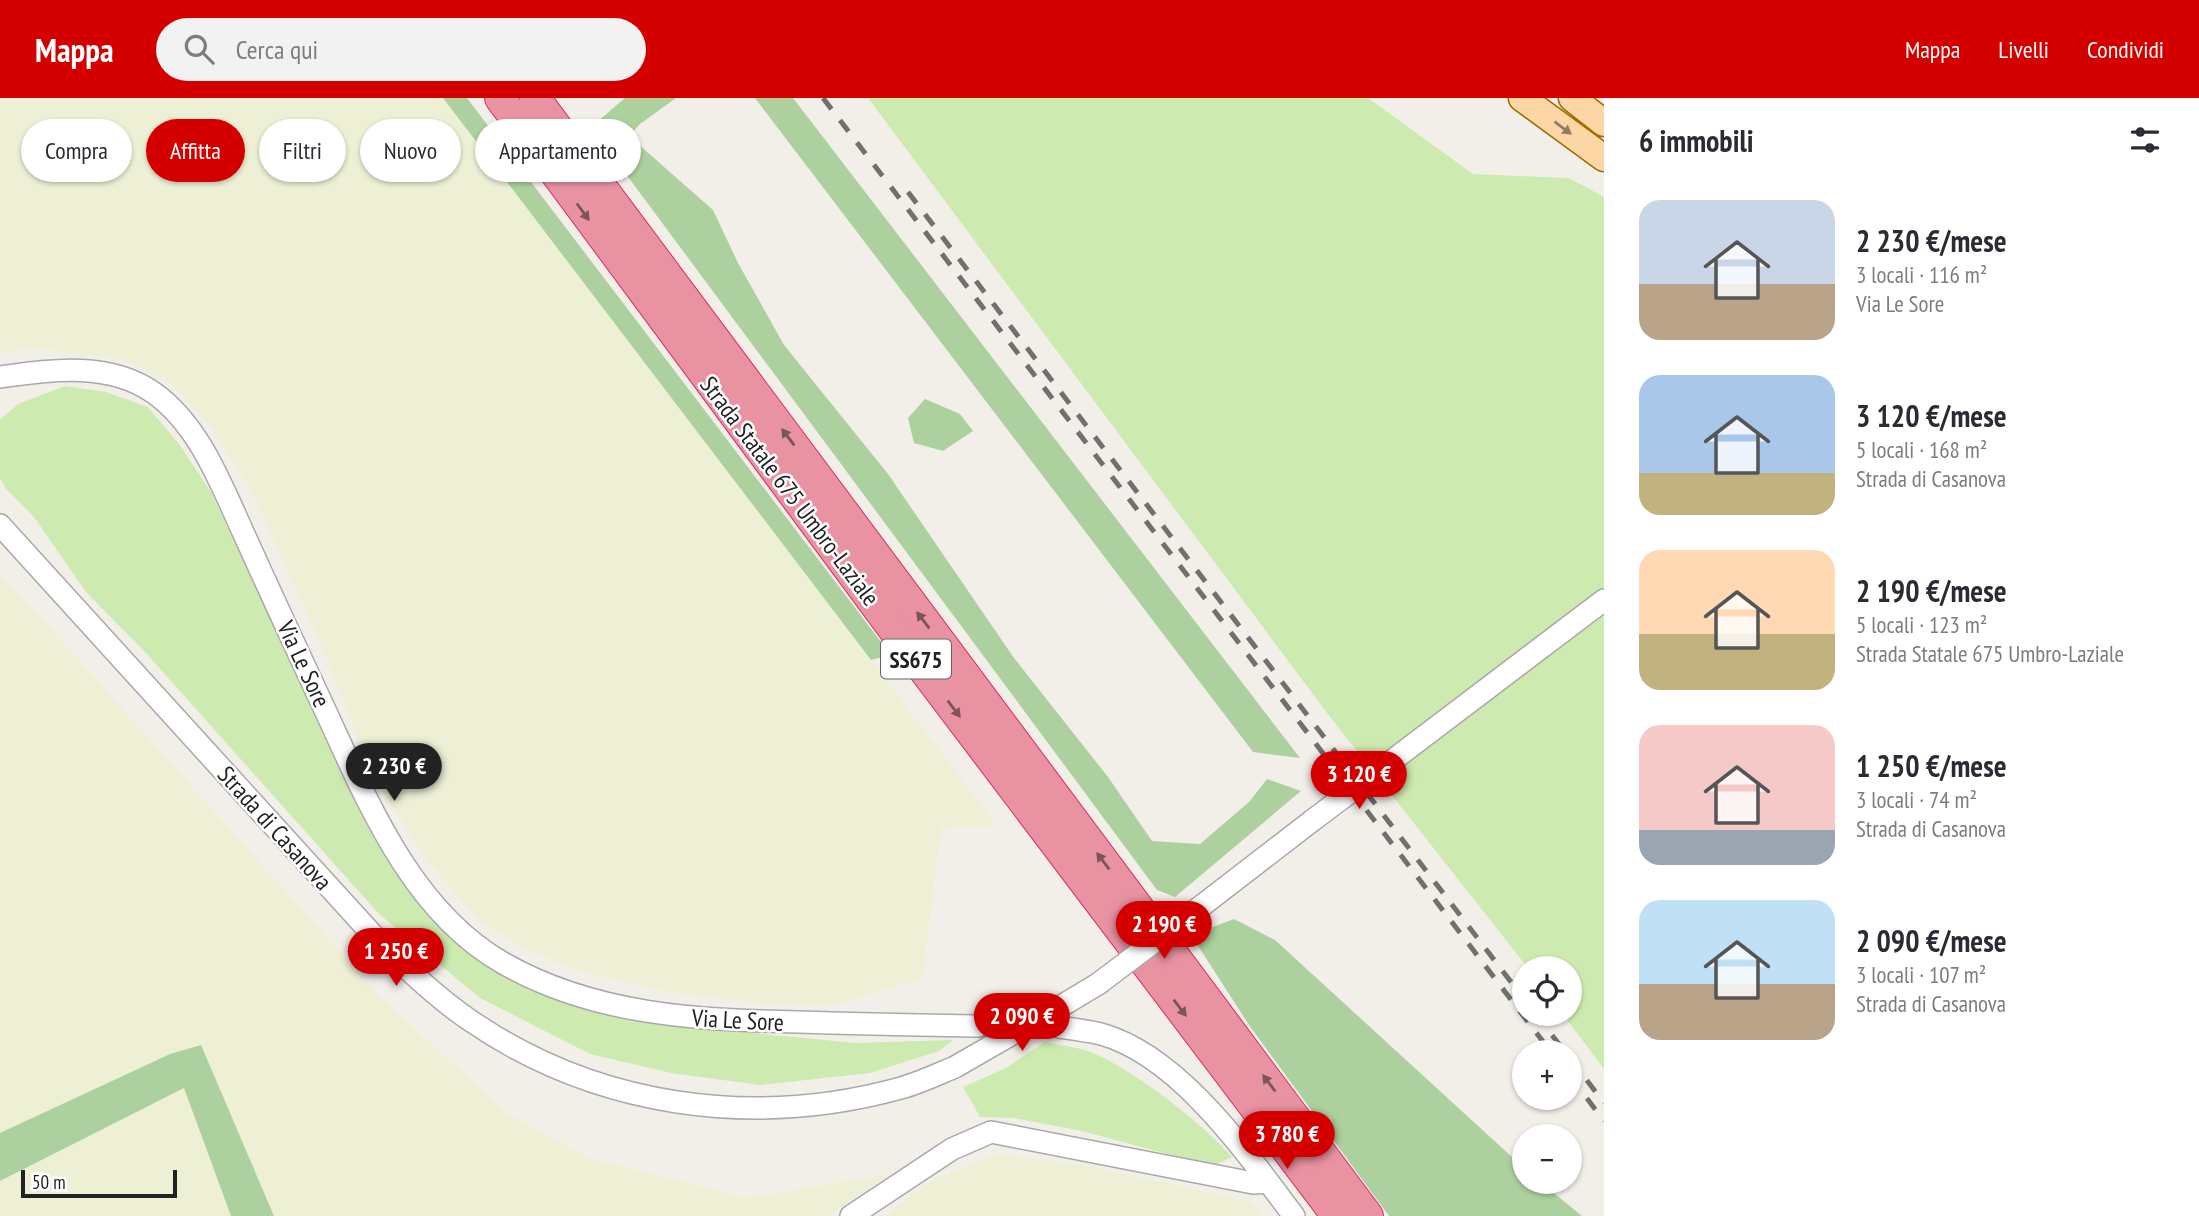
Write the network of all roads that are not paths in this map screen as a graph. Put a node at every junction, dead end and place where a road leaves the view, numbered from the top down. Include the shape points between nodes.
1 (500, 98) edge
2 (535, 98) edge
3 (1522, 98) edge
4 (1572, 98) edge
5 (1604, 123) edge
6 (1604, 158) edge
7 (0, 377) edge
8 (0, 525) edge
9 (1604, 600) edge
10 (978, 1027) tunnel mouth
11 (1059, 1027) tunnel mouth
12 (1268, 1182) junction
13 (852, 1216) edge
14 (1294, 1216) edge
15 (1337, 1216) edge
16 (1368, 1216) edge

1 -> 15 highway, Strada Statale 675 Umbro-Laziale / SS675 via 902,641
16 -> 2 highway, Strada Statale 675 Umbro-Laziale / SS675
3 -> 6 main road
4 - 5 main road
7 - 10 street, Via Le Sore via 90,370 145,388 180,417 210,463 349,761 403,862 451,923 503,963 581,995 647,1013 711,1020
8 - 9 street, Strada di Casanova, bridge via 415,977 494,1036 572,1073 623,1091 701,1107 775,1108 835,1102 903,1088 955,1067 1098,984
11 - 12 street via 1103,1035 1175,1077 1212,1113
12 - 13 street via 991,1132 952,1149
12 - 14 street

